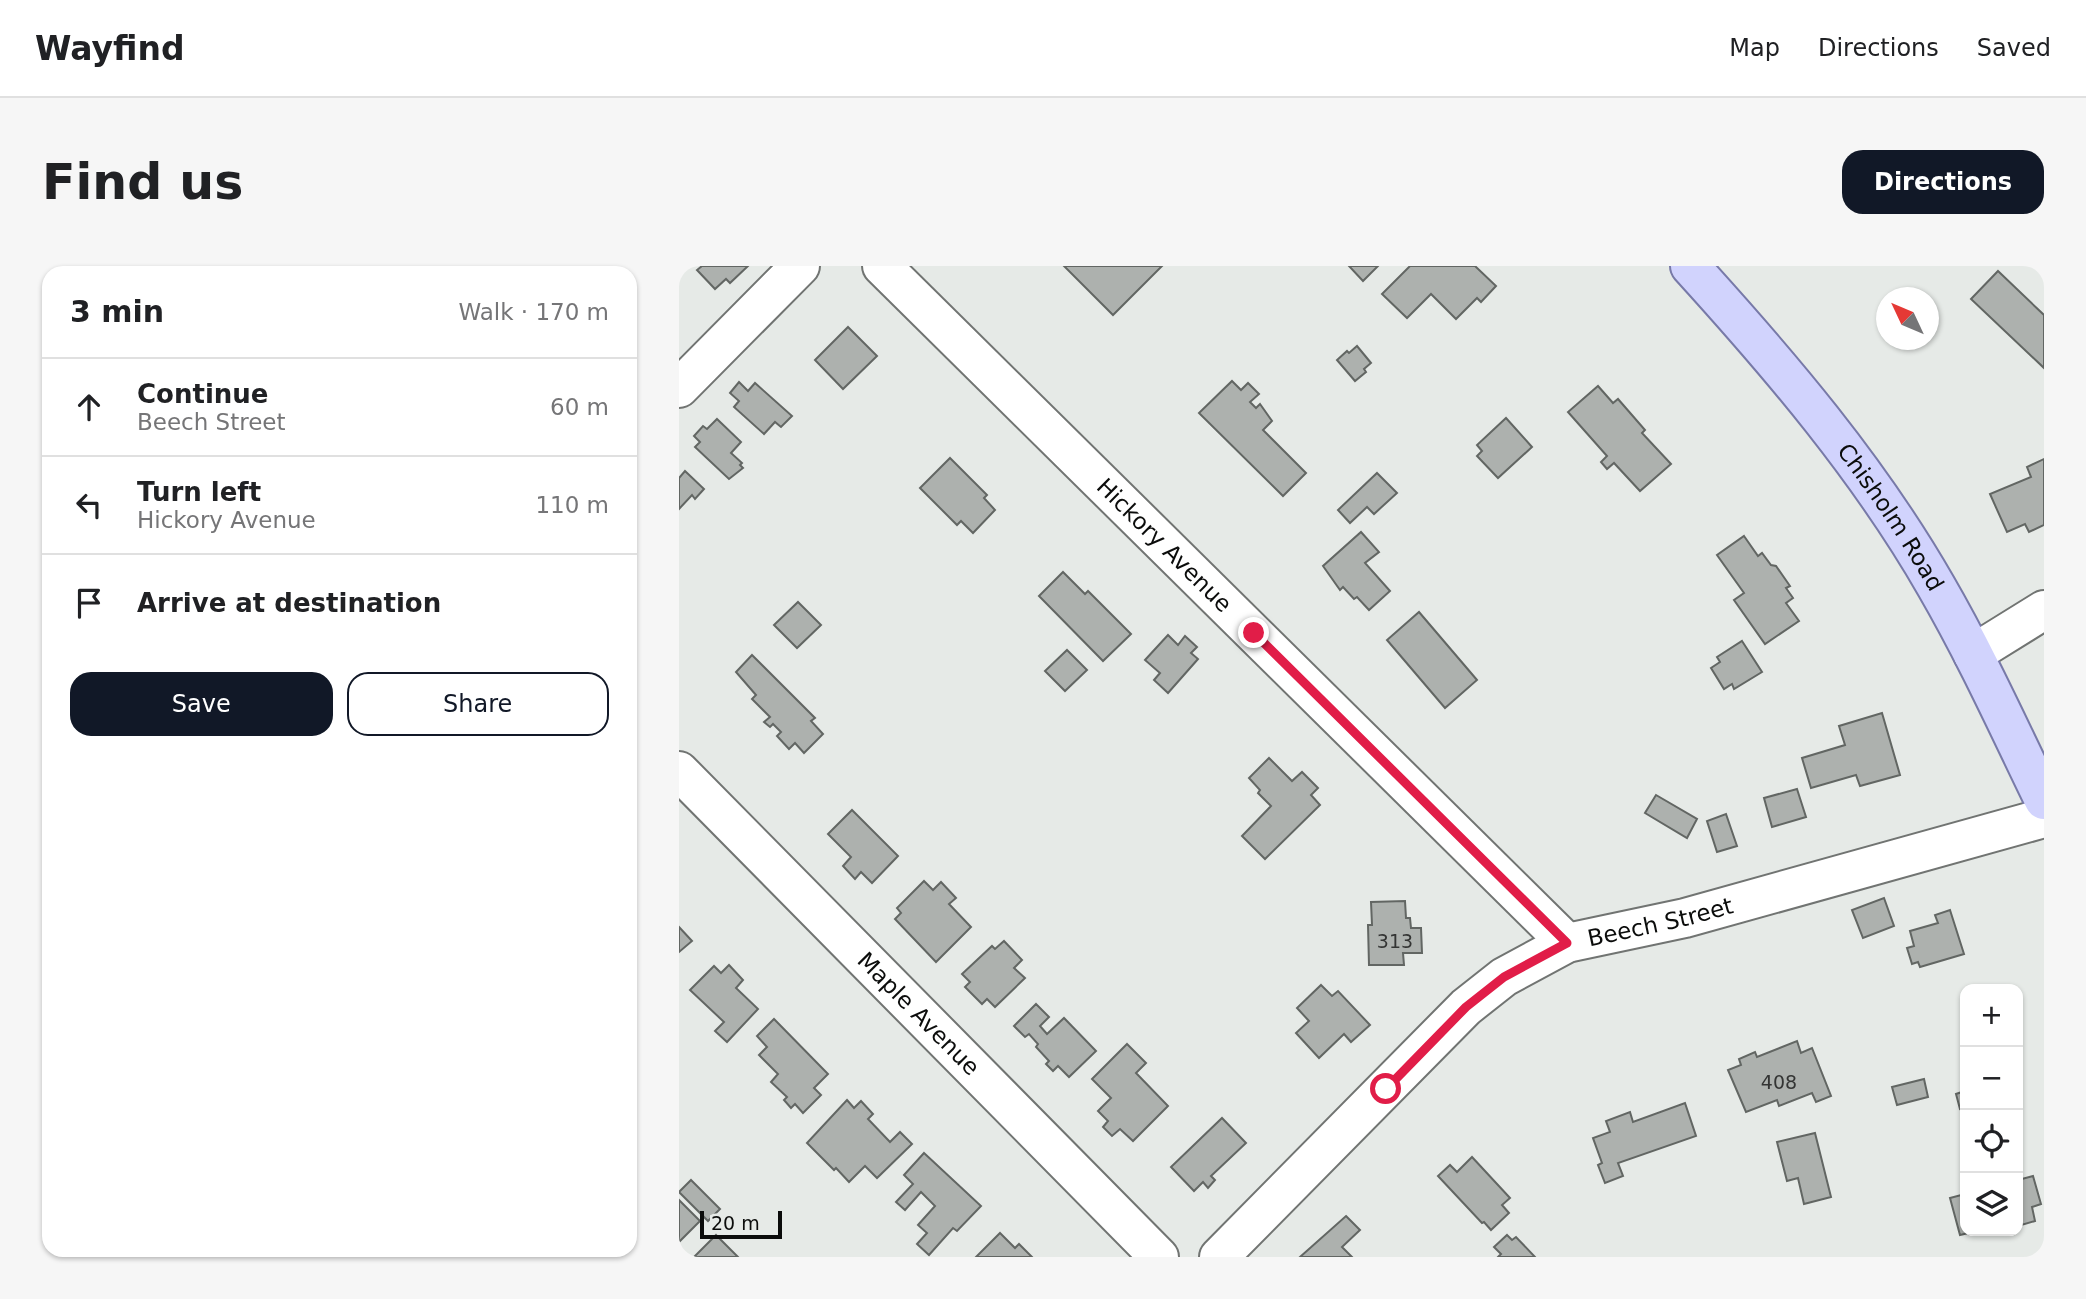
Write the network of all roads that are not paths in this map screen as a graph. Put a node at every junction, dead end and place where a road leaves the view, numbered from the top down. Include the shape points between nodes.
1 (800, 266) edge
2 (882, 266) edge
3 (1690, 266) edge
4 (679, 388) edge
5 (2044, 610) edge
6 (1973, 654) junction
7 (679, 771) edge
8 (2044, 800) edge
9 (2044, 818) edge
10 (1567, 943) junction
11 (1159, 1257) edge
12 (1219, 1257) edge

1 - 4 street
2 - 10 street, Hickory Avenue
3 - 6 main road, Chisholm Road via 1770,355 1882,502 1936,585
5 - 6 street
6 - 8 main road, Chisholm Road
7 - 11 street, Maple Avenue
9 - 10 street, Beech Street via 1685,918
10 - 12 street, Beech Street via 1504,977 1466,1007

